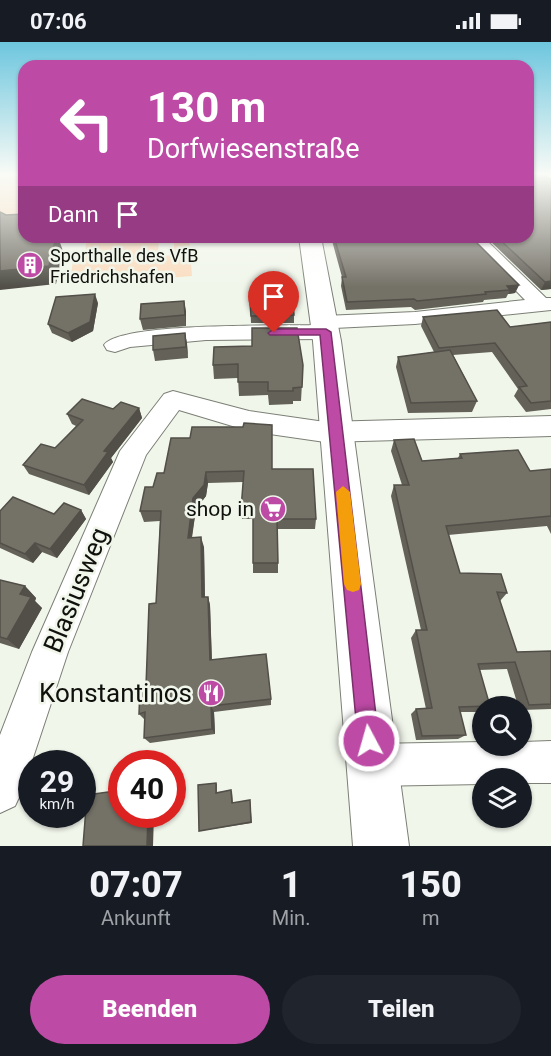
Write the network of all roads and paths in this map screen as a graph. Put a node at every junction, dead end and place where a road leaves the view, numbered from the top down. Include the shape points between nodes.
1 (311, 243) edge
2 (480, 243) edge
3 (546, 304) edge
4 (325, 327) junction
5 (115, 345) dead end
6 (551, 426) edge
7 (337, 432) junction
8 (551, 762) edge
9 (371, 765) junction
10 (0, 791) edge
11 (381, 846) edge

1 - 4 street
2 - 3 street
3 - 4 street
4 - 5 street via 206,333 126,340
4 - 7 street
6 - 7 street
7 - 9 street
7 - 10 street, Blasiusweg via 249,421 173,400 134,451 50,652
8 - 9 street
9 - 11 street

